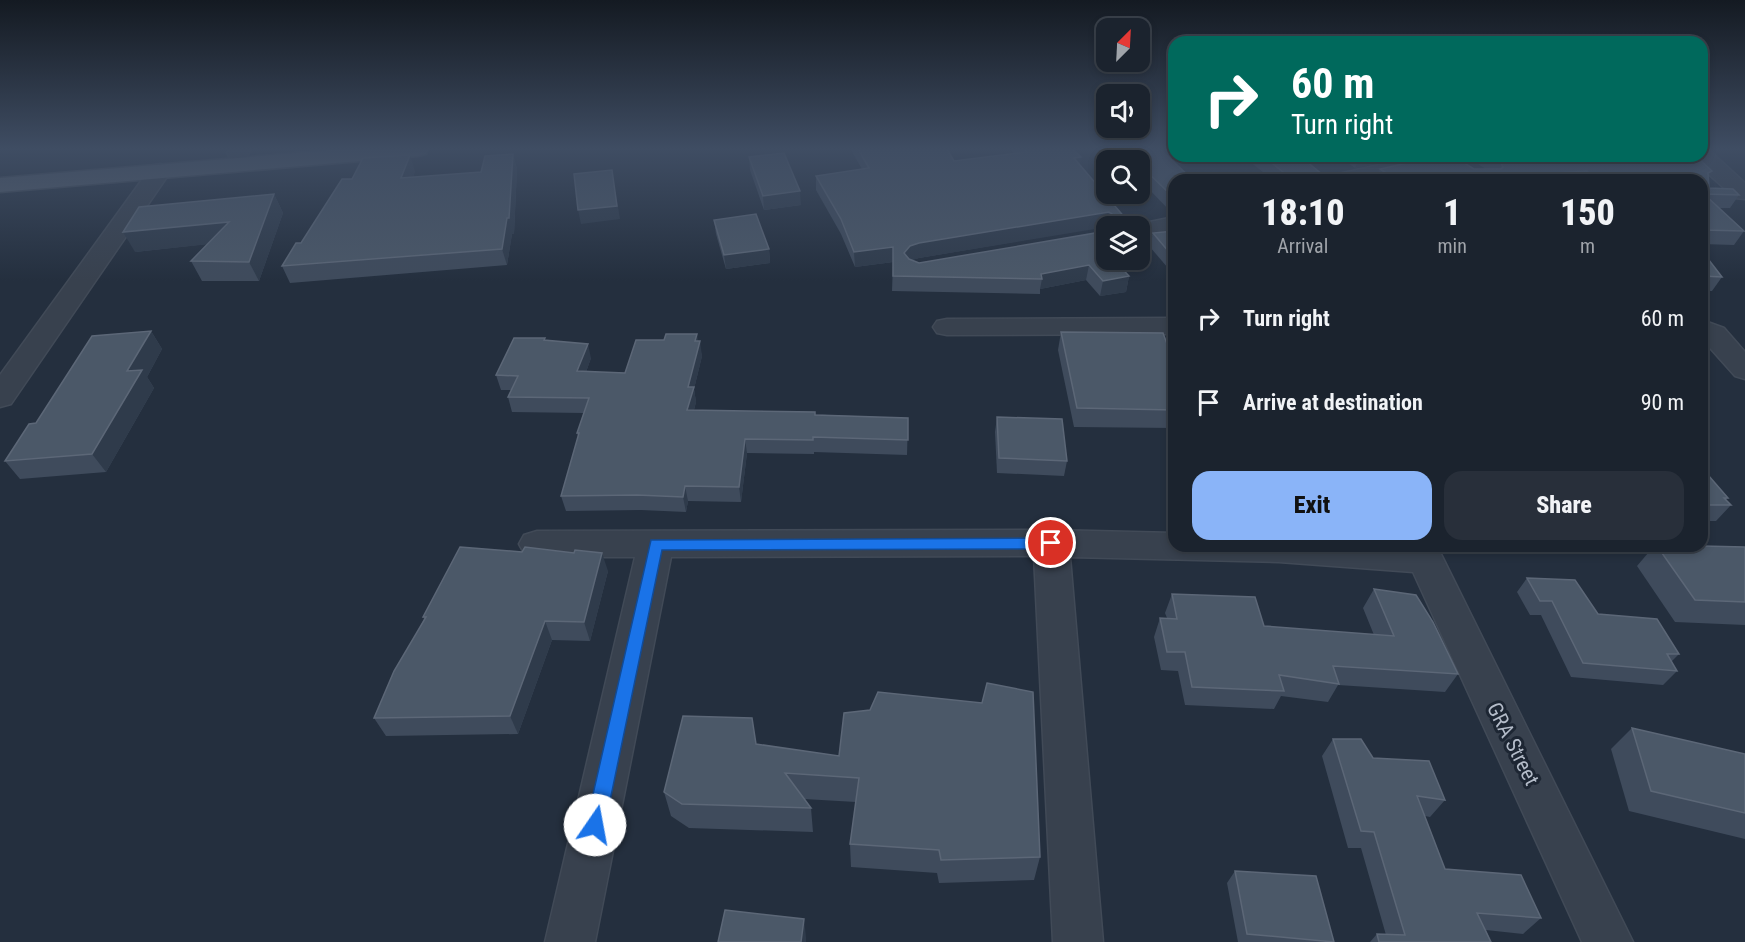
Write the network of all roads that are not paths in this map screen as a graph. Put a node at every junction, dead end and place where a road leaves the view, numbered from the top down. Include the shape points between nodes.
1 (144, 193) edge
2 (1713, 193) edge
3 (1744, 193) edge
4 (1168, 225) edge
5 (1150, 228) edge
6 (1168, 326) edge
7 (947, 327) dead end
8 (1708, 332) edge
9 (1708, 334) edge
10 (1745, 334) edge
11 (1745, 370) edge
12 (0, 397) edge
13 (1051, 543) junction
14 (537, 544) dead end
15 (656, 544) junction
16 (1168, 546) edge
17 (1421, 552) edge
18 (570, 942) edge
19 (1078, 942) edge
20 (1608, 942) edge

1 - 12 street
2 - 3 street
4 - 5 street
6 - 7 street
8 - 10 street
9 - 11 street
13 - 15 street
13 - 16 street
13 - 19 street
14 - 15 street
15 - 18 street
17 - 20 street, GRA Street

